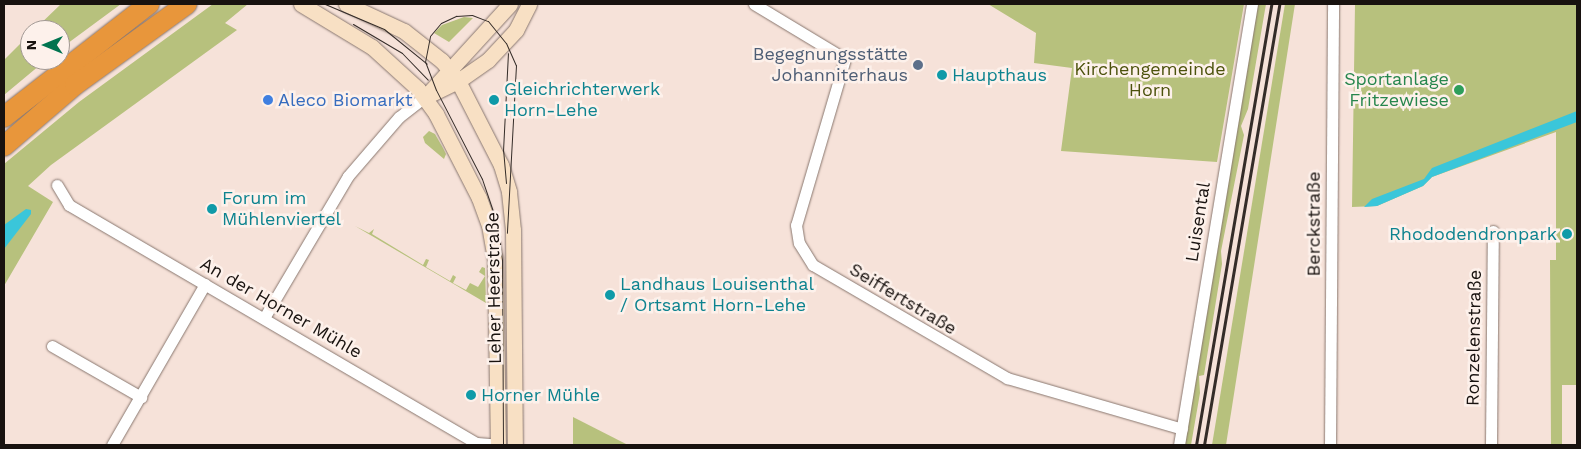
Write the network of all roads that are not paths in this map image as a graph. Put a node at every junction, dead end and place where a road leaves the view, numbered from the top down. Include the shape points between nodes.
1 (149, 4) edge
2 (187, 4) edge
3 (301, 4) edge
4 (346, 4) edge
5 (510, 4) edge
6 (529, 4) edge
7 (754, 4) edge
8 (1252, 4) edge
9 (1332, 4) edge
10 (448, 68) junction
11 (458, 81) junction
12 (425, 97) junction
13 (4, 117) edge
14 (4, 146) edge
15 (57, 185) dead end
16 (1493, 230) dead end
17 (205, 284) junction
18 (264, 318) junction
19 (52, 346) dead end
20 (141, 397) junction
21 (1182, 429) junction
22 (112, 445) edge
23 (498, 445) edge
24 (514, 445) edge
25 (1179, 445) edge
26 (1330, 445) edge
27 (1491, 445) edge

1 - 13 highway
2 - 14 highway via 75,85
3 - 12 main road, Leher Heerstraße via 372,47
4 - 10 main road, Leher Heerstraße via 404,31
5 - 10 main road
6 - 11 main road via 506,43
7 - 21 street, Seiffertstraße via 845,59 806,182 796,225 799,243 813,265 1007,378
8 - 21 street, Luisental
9 - 26 street, Berckstraße
10 - 11 main road, Leher Heerstraße
10 - 12 main road
11 - 12 main road
11 - 24 main road, Leher Heerstraße via 497,158 510,197 514,239
12 - 18 street via 399,117 348,176
12 - 23 main road, Leher Heerstraße via 479,198 492,239 496,268
15 - 17 street, An der Horner Mühle via 69,204
16 - 27 street, Ronzelenstraße
17 - 18 street, An der Horner Mühle
17 - 20 street
18 - 23 street, An der Horner Mühle via 477,443
19 - 20 street
20 - 22 street
21 - 25 street, Luisental

